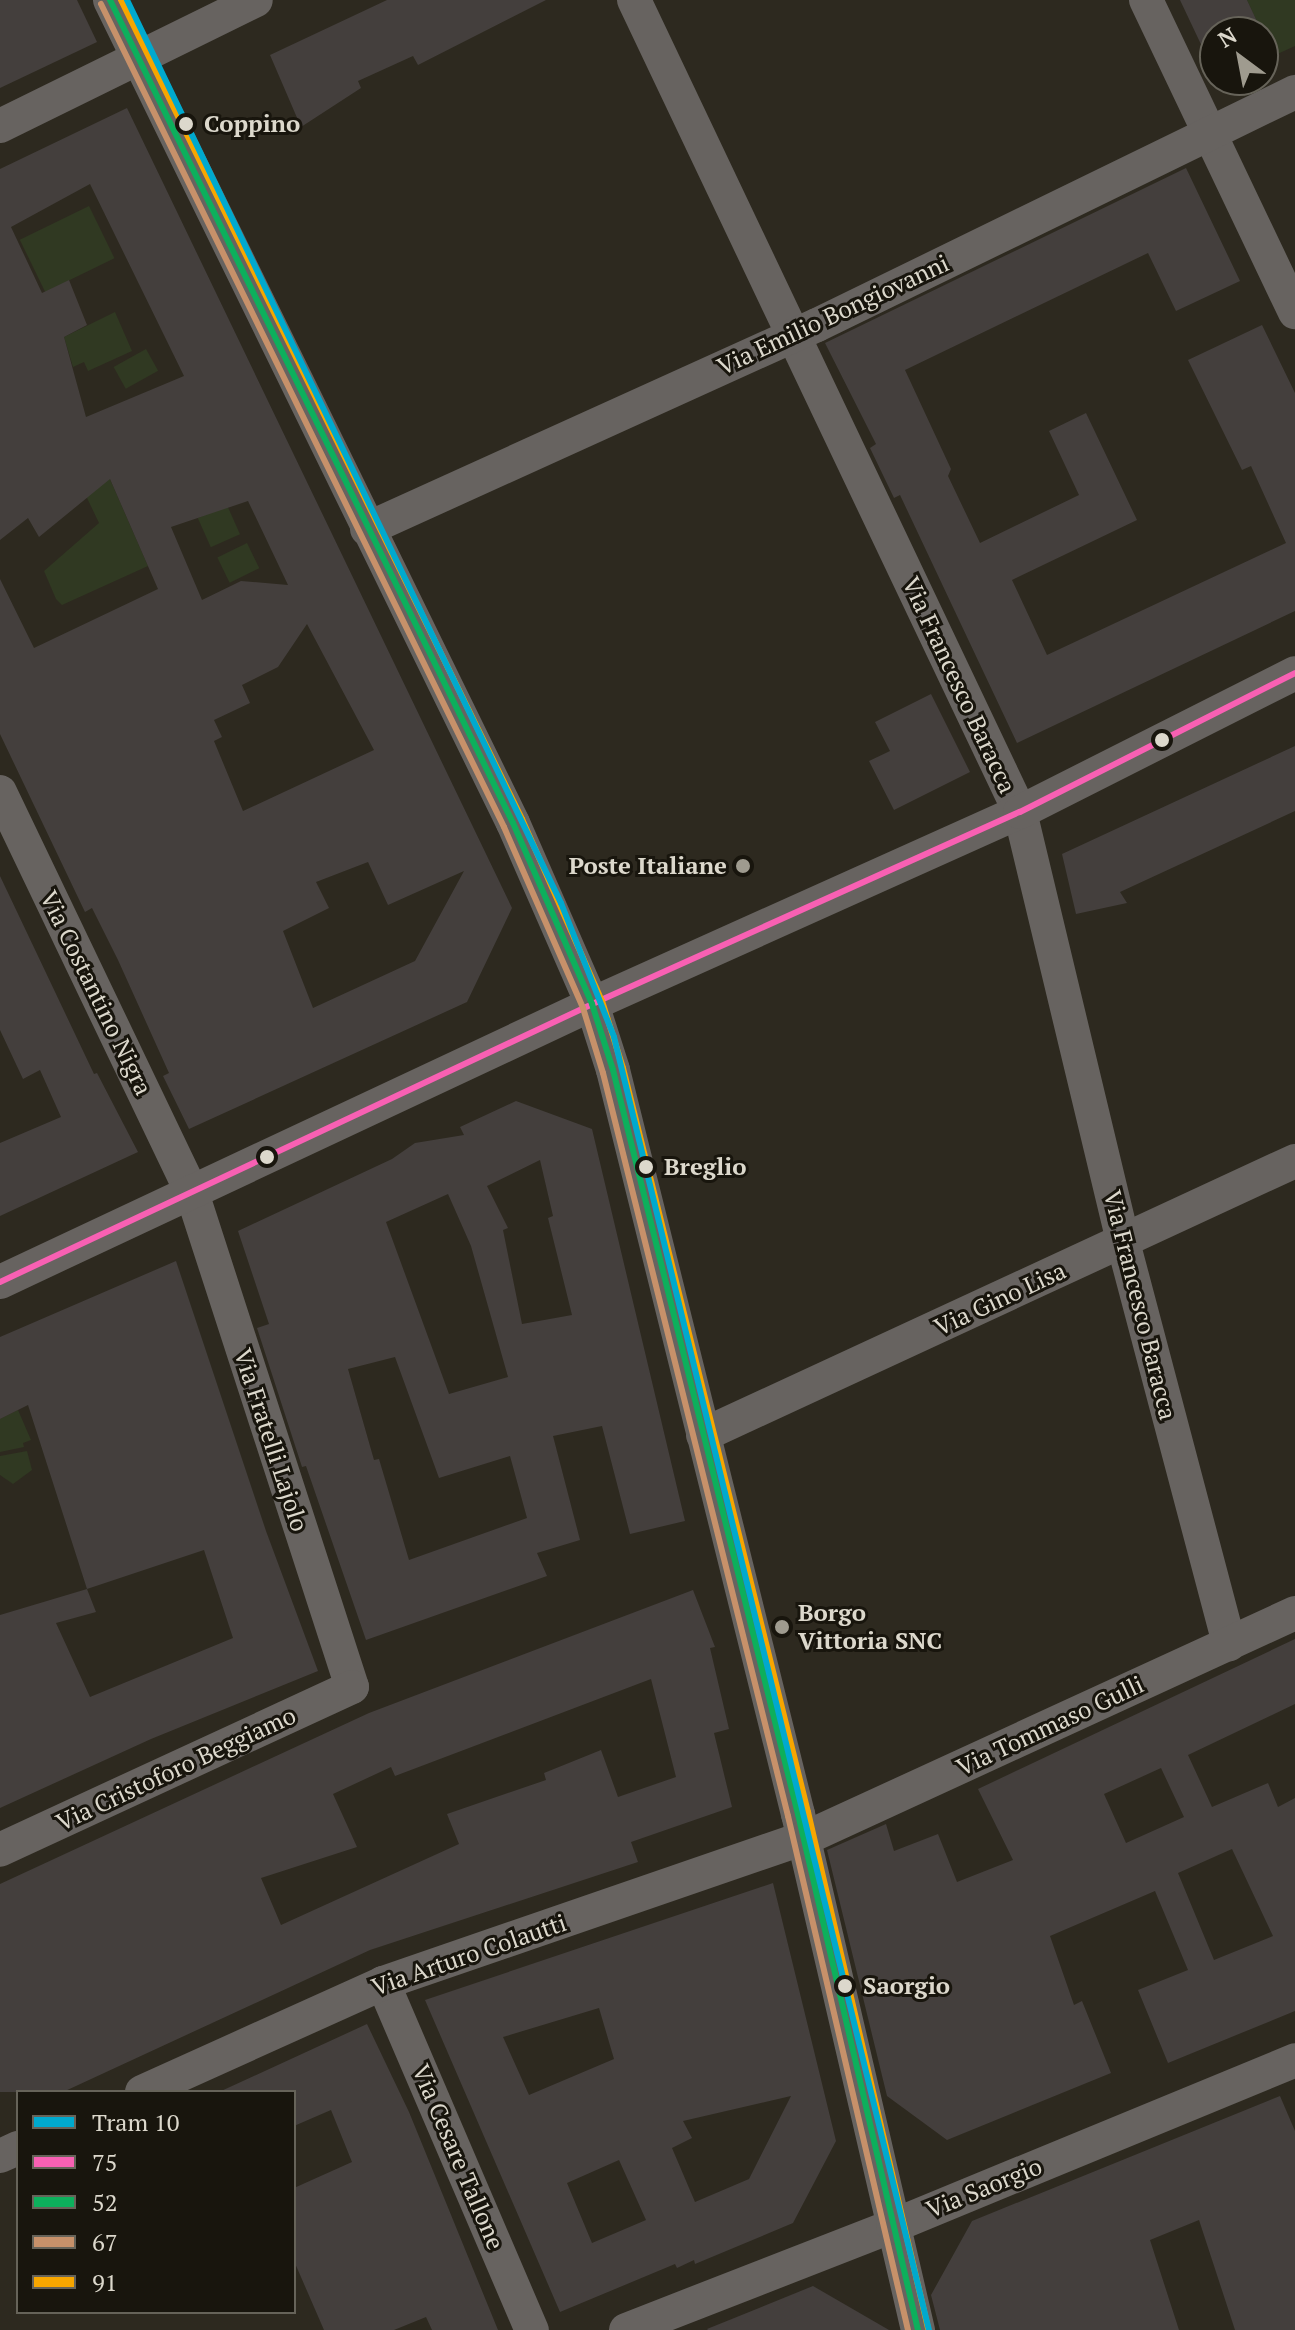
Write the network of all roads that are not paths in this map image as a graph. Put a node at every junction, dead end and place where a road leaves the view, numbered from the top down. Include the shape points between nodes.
1 (110, 0) edge
2 (256, 0) edge
3 (634, 0) edge
4 (1146, 0) edge
5 (137, 58) junction
6 (1295, 92) edge
7 (0, 126) edge
8 (1212, 132) junction
9 (1295, 312) edge
10 (793, 336) junction
11 (367, 529) junction
12 (1295, 673) edge
13 (0, 792) edge
14 (1020, 812) junction
15 (592, 1004) junction
16 (1295, 1161) edge
17 (192, 1193) junction
18 (1123, 1242) junction
19 (0, 1282) edge
20 (703, 1435) junction
21 (1295, 1613) edge
22 (1229, 1644) junction
23 (352, 1687) joint
24 (804, 1839) junction
25 (0, 1850) edge
26 (383, 1983) junction
27 (1293, 2065) edge
28 (146, 2090) edge
29 (893, 2226) junction
30 (532, 2330) edge
31 (626, 2330) edge
32 (918, 2330) edge

1 - 5 street
2 - 5 street
3 - 10 street, Via Francesco Baracca
4 - 8 street
5 - 7 street
5 - 11 street
6 - 8 street, Via Emilio Bongiovanni
8 - 9 street
8 - 10 street, Via Emilio Bongiovanni
10 - 11 street, Via Emilio Bongiovanni
10 - 14 street, Via Francesco Baracca
11 - 15 street via 519,836
12 - 14 street
13 - 17 street, Via Costantino Nigra
14 - 15 street
14 - 18 street, Via Francesco Baracca
15 - 17 street
15 - 20 street
16 - 18 street, Via Gino Lisa
17 - 19 street
17 - 23 street, Via Fratelli Lajolo
18 - 20 street, Via Gino Lisa
18 - 22 street, Via Francesco Baracca
20 - 24 street
21 - 22 street, Via Tommaso Gulli
22 - 24 street, Via Tommaso Gulli
23 - 25 street, Via Cristoforo Beggiamo
24 - 26 street, Via Arturo Colautti
24 - 29 street
26 - 28 street, Via Arturo Colautti
26 - 30 street, Via Cesare Tallone
27 - 29 street, Via Saorgio
29 - 31 street, Via Saorgio
29 - 32 street

